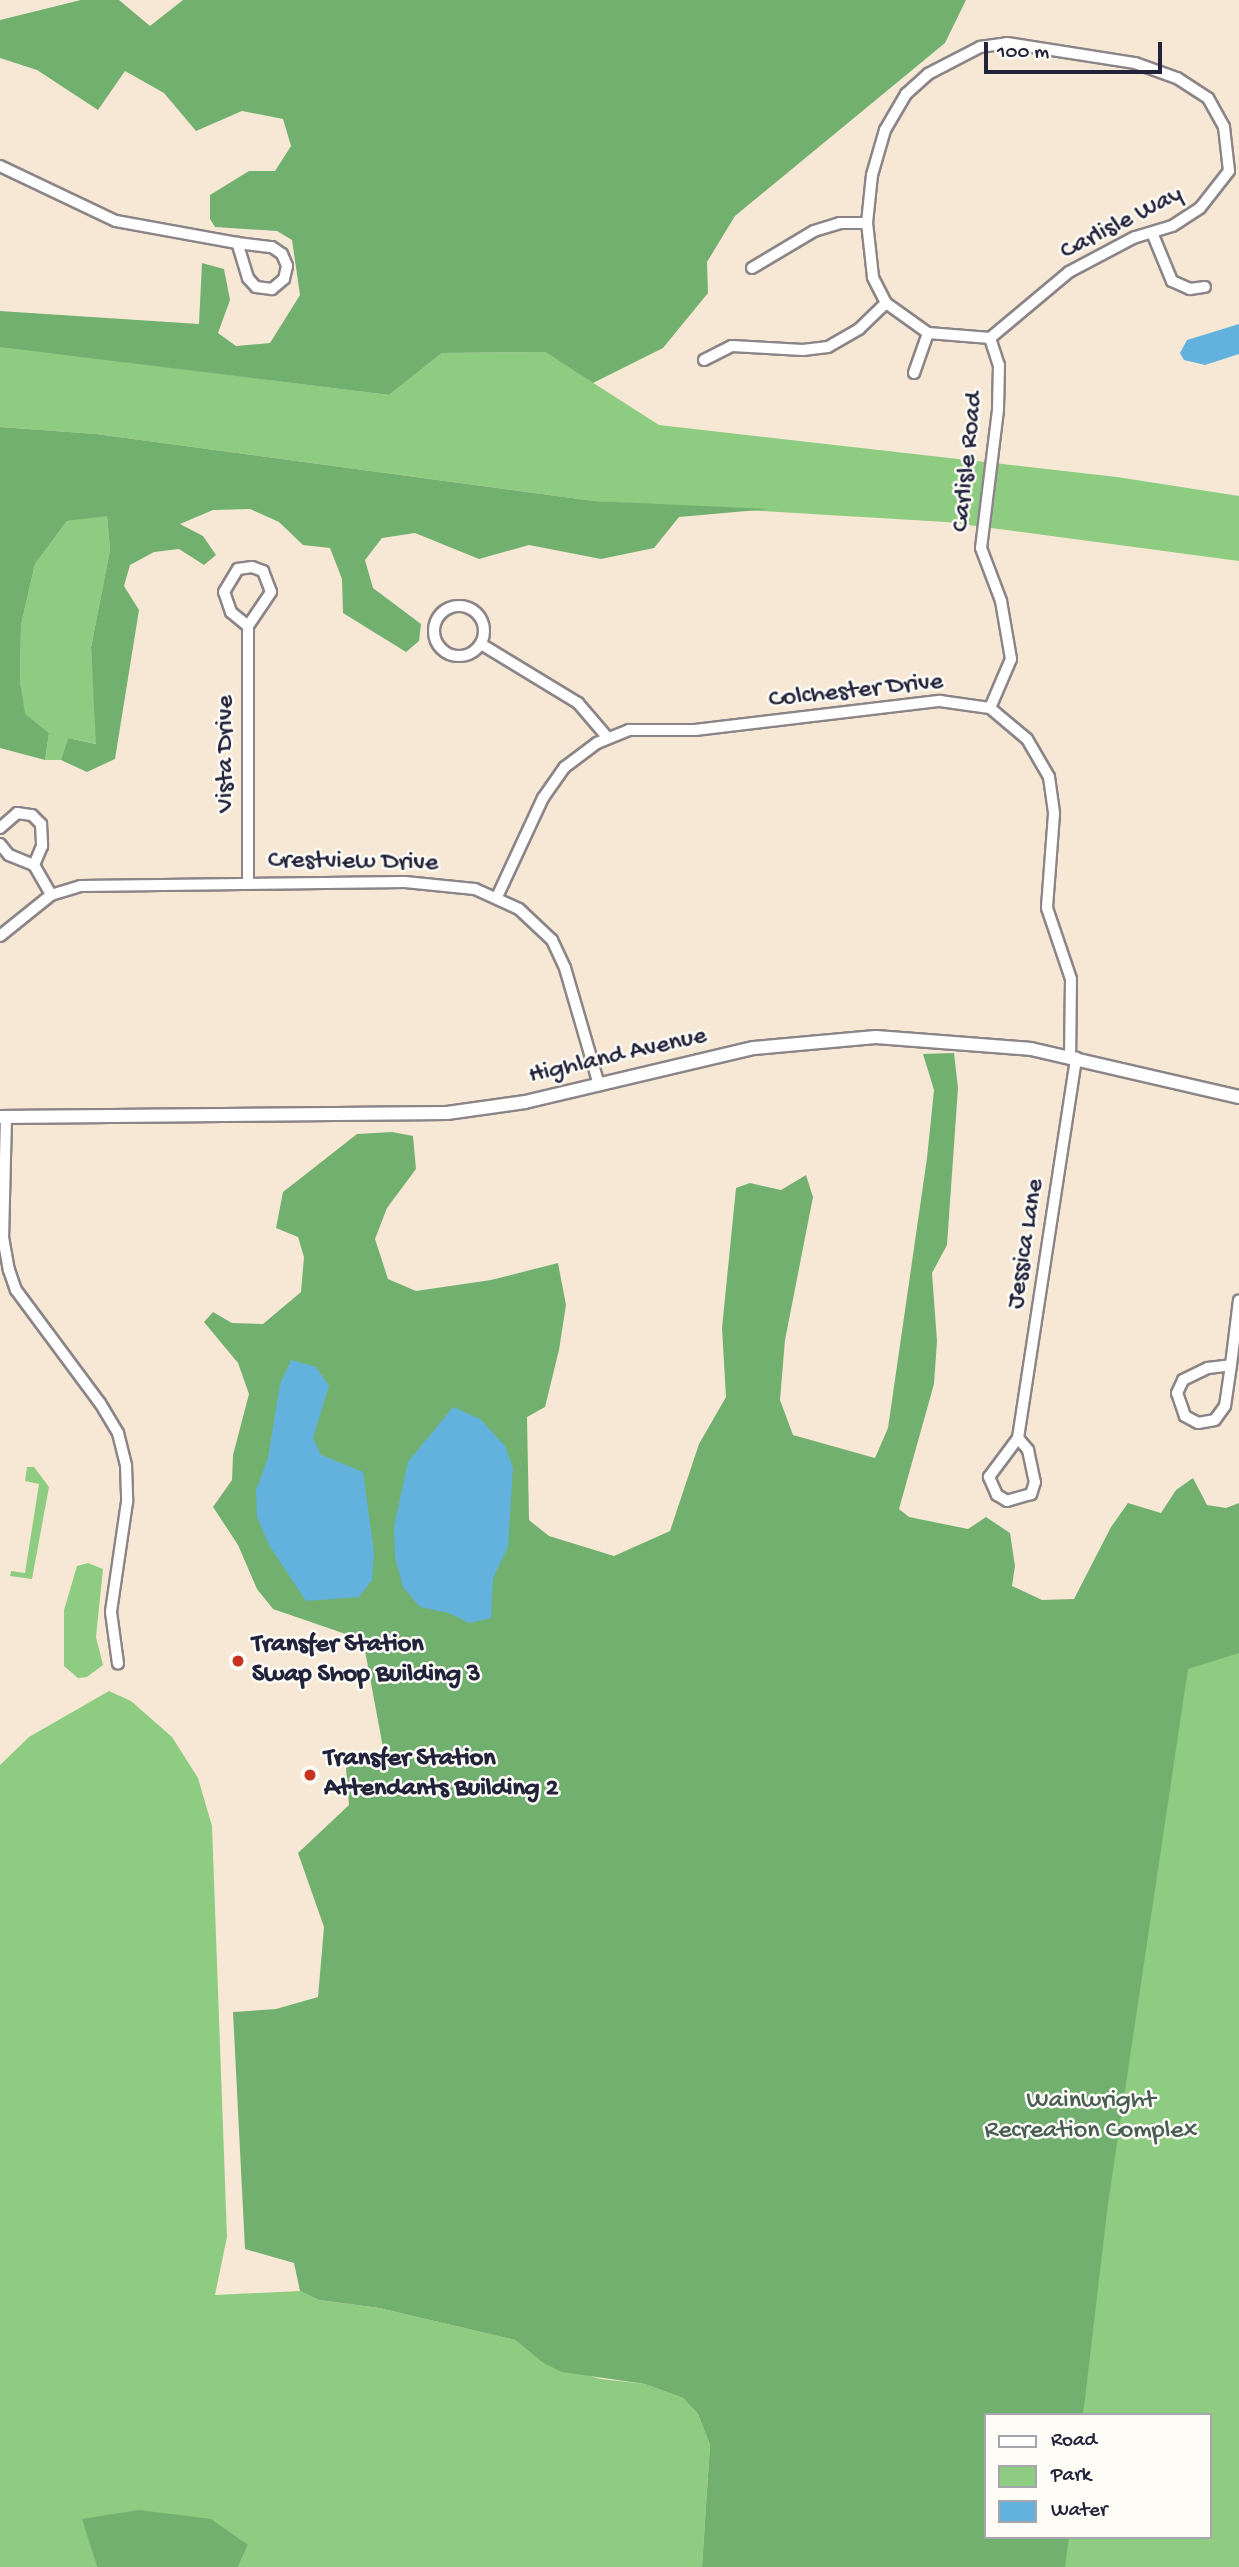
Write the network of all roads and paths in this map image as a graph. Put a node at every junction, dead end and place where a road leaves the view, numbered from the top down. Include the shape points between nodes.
1 (0, 166) edge
2 (867, 223) junction
3 (1153, 235) junction
4 (237, 243) junction
5 (752, 268) dead end
6 (1205, 286) dead end
7 (886, 303) junction
8 (928, 333) junction
9 (990, 338) junction
10 (704, 360) dead end
11 (914, 373) dead end
12 (248, 626) junction
13 (481, 644) junction
14 (990, 708) junction
15 (608, 738) junction
16 (0, 828) edge
17 (0, 844) edge
18 (34, 865) junction
19 (248, 883) junction
20 (51, 895) junction
21 (498, 897) junction
22 (0, 936) edge
23 (1073, 1056) junction
24 (599, 1086) junction
25 (1239, 1097) edge
26 (3, 1117) edge
27 (1239, 1300) edge
28 (1231, 1365) junction
29 (1018, 1438) junction
30 (118, 1664) dead end

1 - 4 street via 116,221
2 - 3 street, Carlisle Way via 872,175 885,130 906,94 928,74 979,47 1007,43 1135,63 1177,78 1208,98 1224,127 1229,172 1200,208
2 - 5 street via 840,223 814,231
2 - 7 street, Carlisle Way via 869,259
3 - 6 street via 1172,281 1189,289
3 - 9 street, Carlisle Way via 1135,237 1069,272
4 - 4 street via 256,288 272,289 284,279 287,266 282,254 272,247
7 - 8 street
7 - 10 street via 859,329 828,347 732,346
8 - 9 street
8 - 11 street
9 - 14 street, Carlisle Road via 999,365 998,410 981,548 1001,601 1011,659
12 - 12 street via 271,592 263,571 252,567 238,569 224,592 231,611
12 - 19 street, Vista Drive
13 - 13 street via 484,628 471,609 456,606 436,618 437,643 450,655 467,655
13 - 15 street via 578,703
14 - 15 street, Colchester Drive via 940,701 695,730 629,730
14 - 23 street, Jessica Lane via 1027,739 1049,777 1054,814 1047,908 1069,970
15 - 21 street, Colchester Drive via 565,767 553,783
16 - 18 street via 17,813 32,815 41,824 42,846
17 - 18 street via 9,855
18 - 20 street
19 - 20 street, Crestview Drive via 81,886
19 - 21 street, Crestview Drive via 445,883
20 - 22 street, Crestview Drive
21 - 24 street, Crestview Drive via 539,925 557,949
23 - 24 street, Highland Avenue via 955,1040 849,1038 754,1048
23 - 25 street, Highland Avenue
23 - 29 street, Jessica Lane
24 - 26 street, Highland Avenue via 447,1113
26 - 30 street via 3,1237 16,1290 100,1403 118,1433 126,1466 127,1502 111,1612
27 - 28 street
28 - 28 street via 1209,1368 1183,1380 1177,1393 1185,1416 1198,1423 1215,1420 1224,1406
29 - 29 street, Jessica Lane via 989,1477 997,1495 1007,1501 1031,1494 1035,1482 1028,1450

